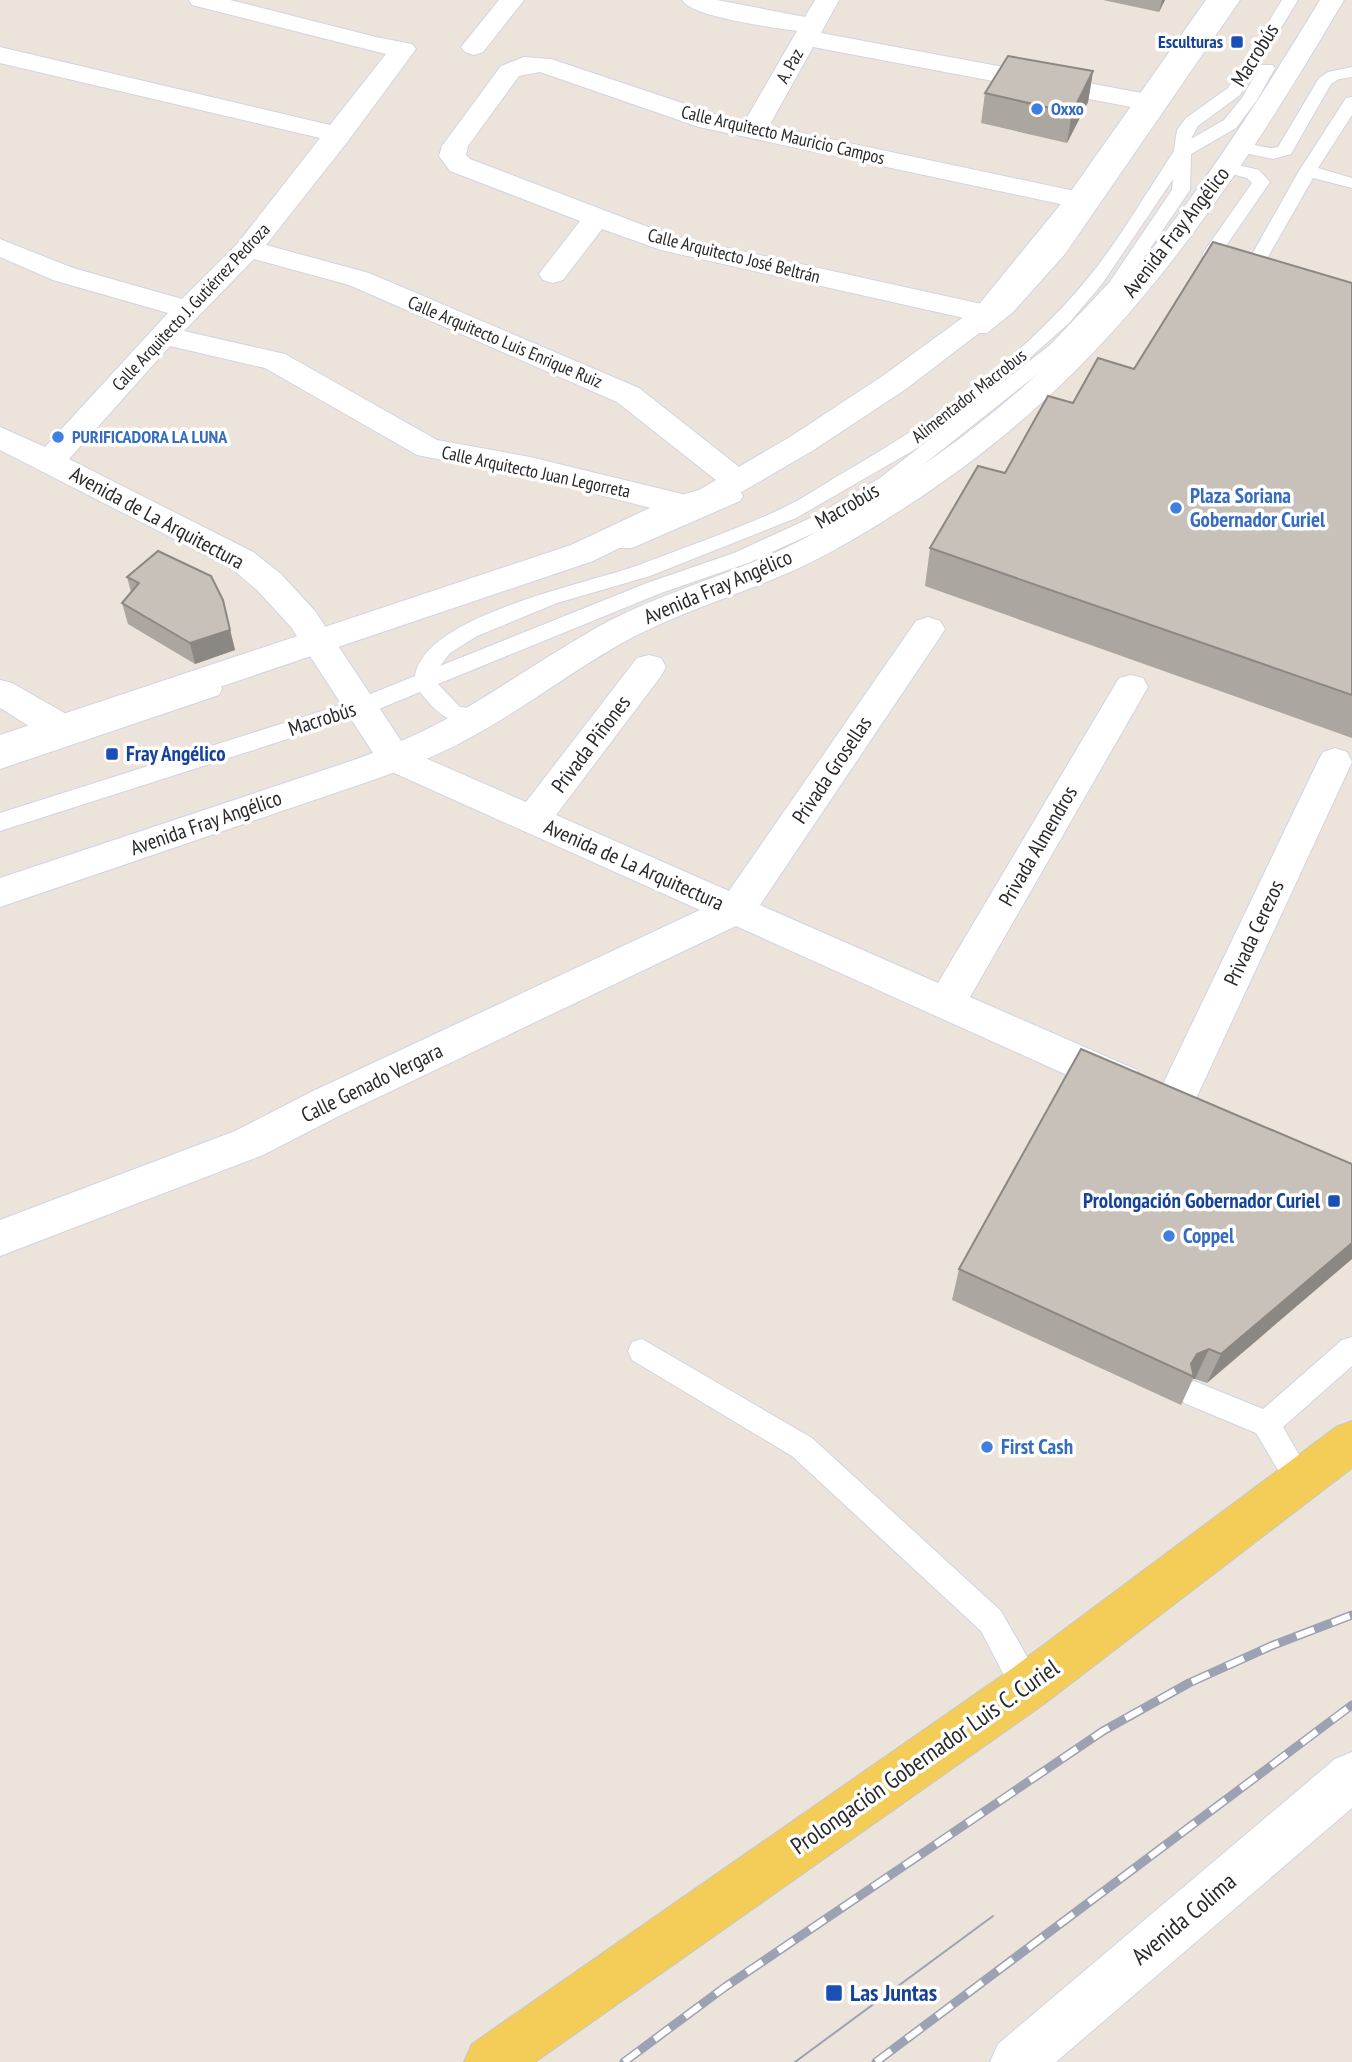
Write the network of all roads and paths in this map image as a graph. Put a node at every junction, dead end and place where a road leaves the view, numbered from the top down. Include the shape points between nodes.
1 (201, 0) edge
2 (512, 0) edge
3 (694, 0) edge
4 (827, 0) edge
5 (1218, 0) edge
6 (1232, 0) edge
7 (1290, 0) edge
8 (1306, 0) edge
9 (1332, 0) edge
10 (808, 32) junction
11 (474, 47) dead end
12 (0, 55) edge
13 (1352, 72) edge
14 (1147, 102) junction
15 (1352, 102) edge
16 (753, 131) junction
17 (339, 135) junction
18 (1182, 152) junction
19 (452, 156) joint
20 (1233, 157) junction
21 (1308, 171) junction
22 (1352, 183) edge
23 (1079, 200) junction
24 (598, 216) junction
25 (0, 247) edge
26 (248, 248) junction
27 (553, 274) dead end
28 (189, 310) junction
29 (986, 314) junction
30 (163, 335) junction
31 (0, 437) edge
32 (50, 461) junction
33 (737, 481) junction
34 (682, 505) junction
35 (928, 629) dead end
36 (322, 645) junction
37 (649, 667) dead end
38 (425, 682) junction
39 (1131, 687) dead end
40 (0, 692) edge
41 (361, 707) junction
42 (479, 716) junction
43 (63, 729) junction
44 (0, 748) edge
45 (395, 759) junction
46 (0, 761) edge
47 (1335, 761) dead end
48 (532, 820) junction
49 (0, 822) edge
50 (0, 892) edge
51 (736, 910) junction
52 (946, 1004) junction
53 (1173, 1105) junction
54 (1209, 1121) edge
55 (0, 1238) edge
56 (1352, 1349) edge
57 (642, 1351) dead end
58 (1194, 1394) edge
59 (1266, 1424) junction
60 (1352, 1442) edge
61 (1300, 1481) junction
62 (1027, 1688) junction
63 (1352, 1776) edge
64 (490, 2062) edge
65 (1016, 2062) edge

1 - 17 street, Calle Arquitecto J. Gutiérrez Pedroza via 403,49
2 - 11 street
3 - 10 street
4 - 10 street, A. Paz
5 - 14 street
6 - 36 lane via 1059,250 1006,308 934,366 737,494 568,566
7 - 18 lane, Macrobús via 1234,91 1183,134
8 - 18 lane, Alimentador Macrobus via 1249,100 1230,124
9 - 20 street, Avenida Fray Angélico
10 - 14 street
10 - 16 street, A. Paz
12 - 17 street
13 - 20 lane via 1325,81 1285,150
14 - 23 street
15 - 21 lane
16 - 19 street, Calle Arquitecto Mauricio Campos via 708,121 542,64 524,65 510,71
16 - 23 street, Calle Arquitecto Mauricio Campos
17 - 26 street, Calle Arquitecto J. Gutiérrez Pedroza
18 - 38 lane, Alimentador Macrobus via 1096,280 1062,319 974,397 907,445 789,513 643,571 550,598 470,631 442,649 426,668
18 - 38 lane, Macrobús via 1181,190 1138,257 1084,322 1022,378 887,483 824,520 740,558 654,588
19 - 24 street, Calle Arquitecto José Beltrán via 460,165
20 - 21 lane via 1261,183 1211,259 1216,267 1253,281
20 - 42 street, Avenida Fray Angélico via 1165,252 1060,368 1005,421 896,498 774,567 655,612 588,646
21 - 22 lane
23 - 29 street
24 - 27 street
24 - 29 street, Calle Arquitecto José Beltrán via 661,242
25 - 28 street via 63,274
26 - 28 street, Calle Arquitecto J. Gutiérrez Pedroza
26 - 33 street, Calle Arquitecto Luis Enrique Ruiz via 359,279 628,394
28 - 30 street, Calle Arquitecto J. Gutiérrez Pedroza
29 - 33 street via 874,396
30 - 32 street, Calle Arquitecto J. Gutiérrez Pedroza
30 - 34 street, Calle Arquitecto Juan Legorreta via 275,361 428,448 530,467
31 - 32 street, Avenida de La Arquitectura
32 - 36 street, Avenida de La Arquitectura via 242,560 290,603
33 - 34 street via 710,497
34 - 36 street via 582,553
35 - 51 street, Privada Grosellas
36 - 41 street, Avenida de La Arquitectura
36 - 43 street
36 - 46 lane
37 - 48 street, Privada Piñones
38 - 41 lane, Macrobús
38 - 42 lane via 443,706 460,718
39 - 52 street, Privada Almendros
40 - 43 street
41 - 45 street, Avenida de La Arquitectura
41 - 49 lane, Macrobús
42 - 45 street, Avenida Fray Angélico
43 - 44 street
45 - 48 street, Avenida de La Arquitectura
45 - 50 street, Avenida Fray Angélico
47 - 53 street, Privada Cerezos
48 - 51 street, Avenida de La Arquitectura
51 - 52 street, Avenida de La Arquitectura
51 - 55 street, Calle Genado Vergara via 249,1143
52 - 53 street, Avenida de La Arquitectura
53 - 54 street, Avenida de La Arquitectura
56 - 59 lane
57 - 62 lane via 802,1447 990,1622
58 - 59 lane
59 - 61 lane
60 - 61 main road, Prolongación Gobernador Luis C. Curiel
61 - 62 main road, Prolongación Gobernador Luis C. Curiel
62 - 64 main road, Prolongación Gobernador Luis C. Curiel
63 - 65 street, Avenida Colima

